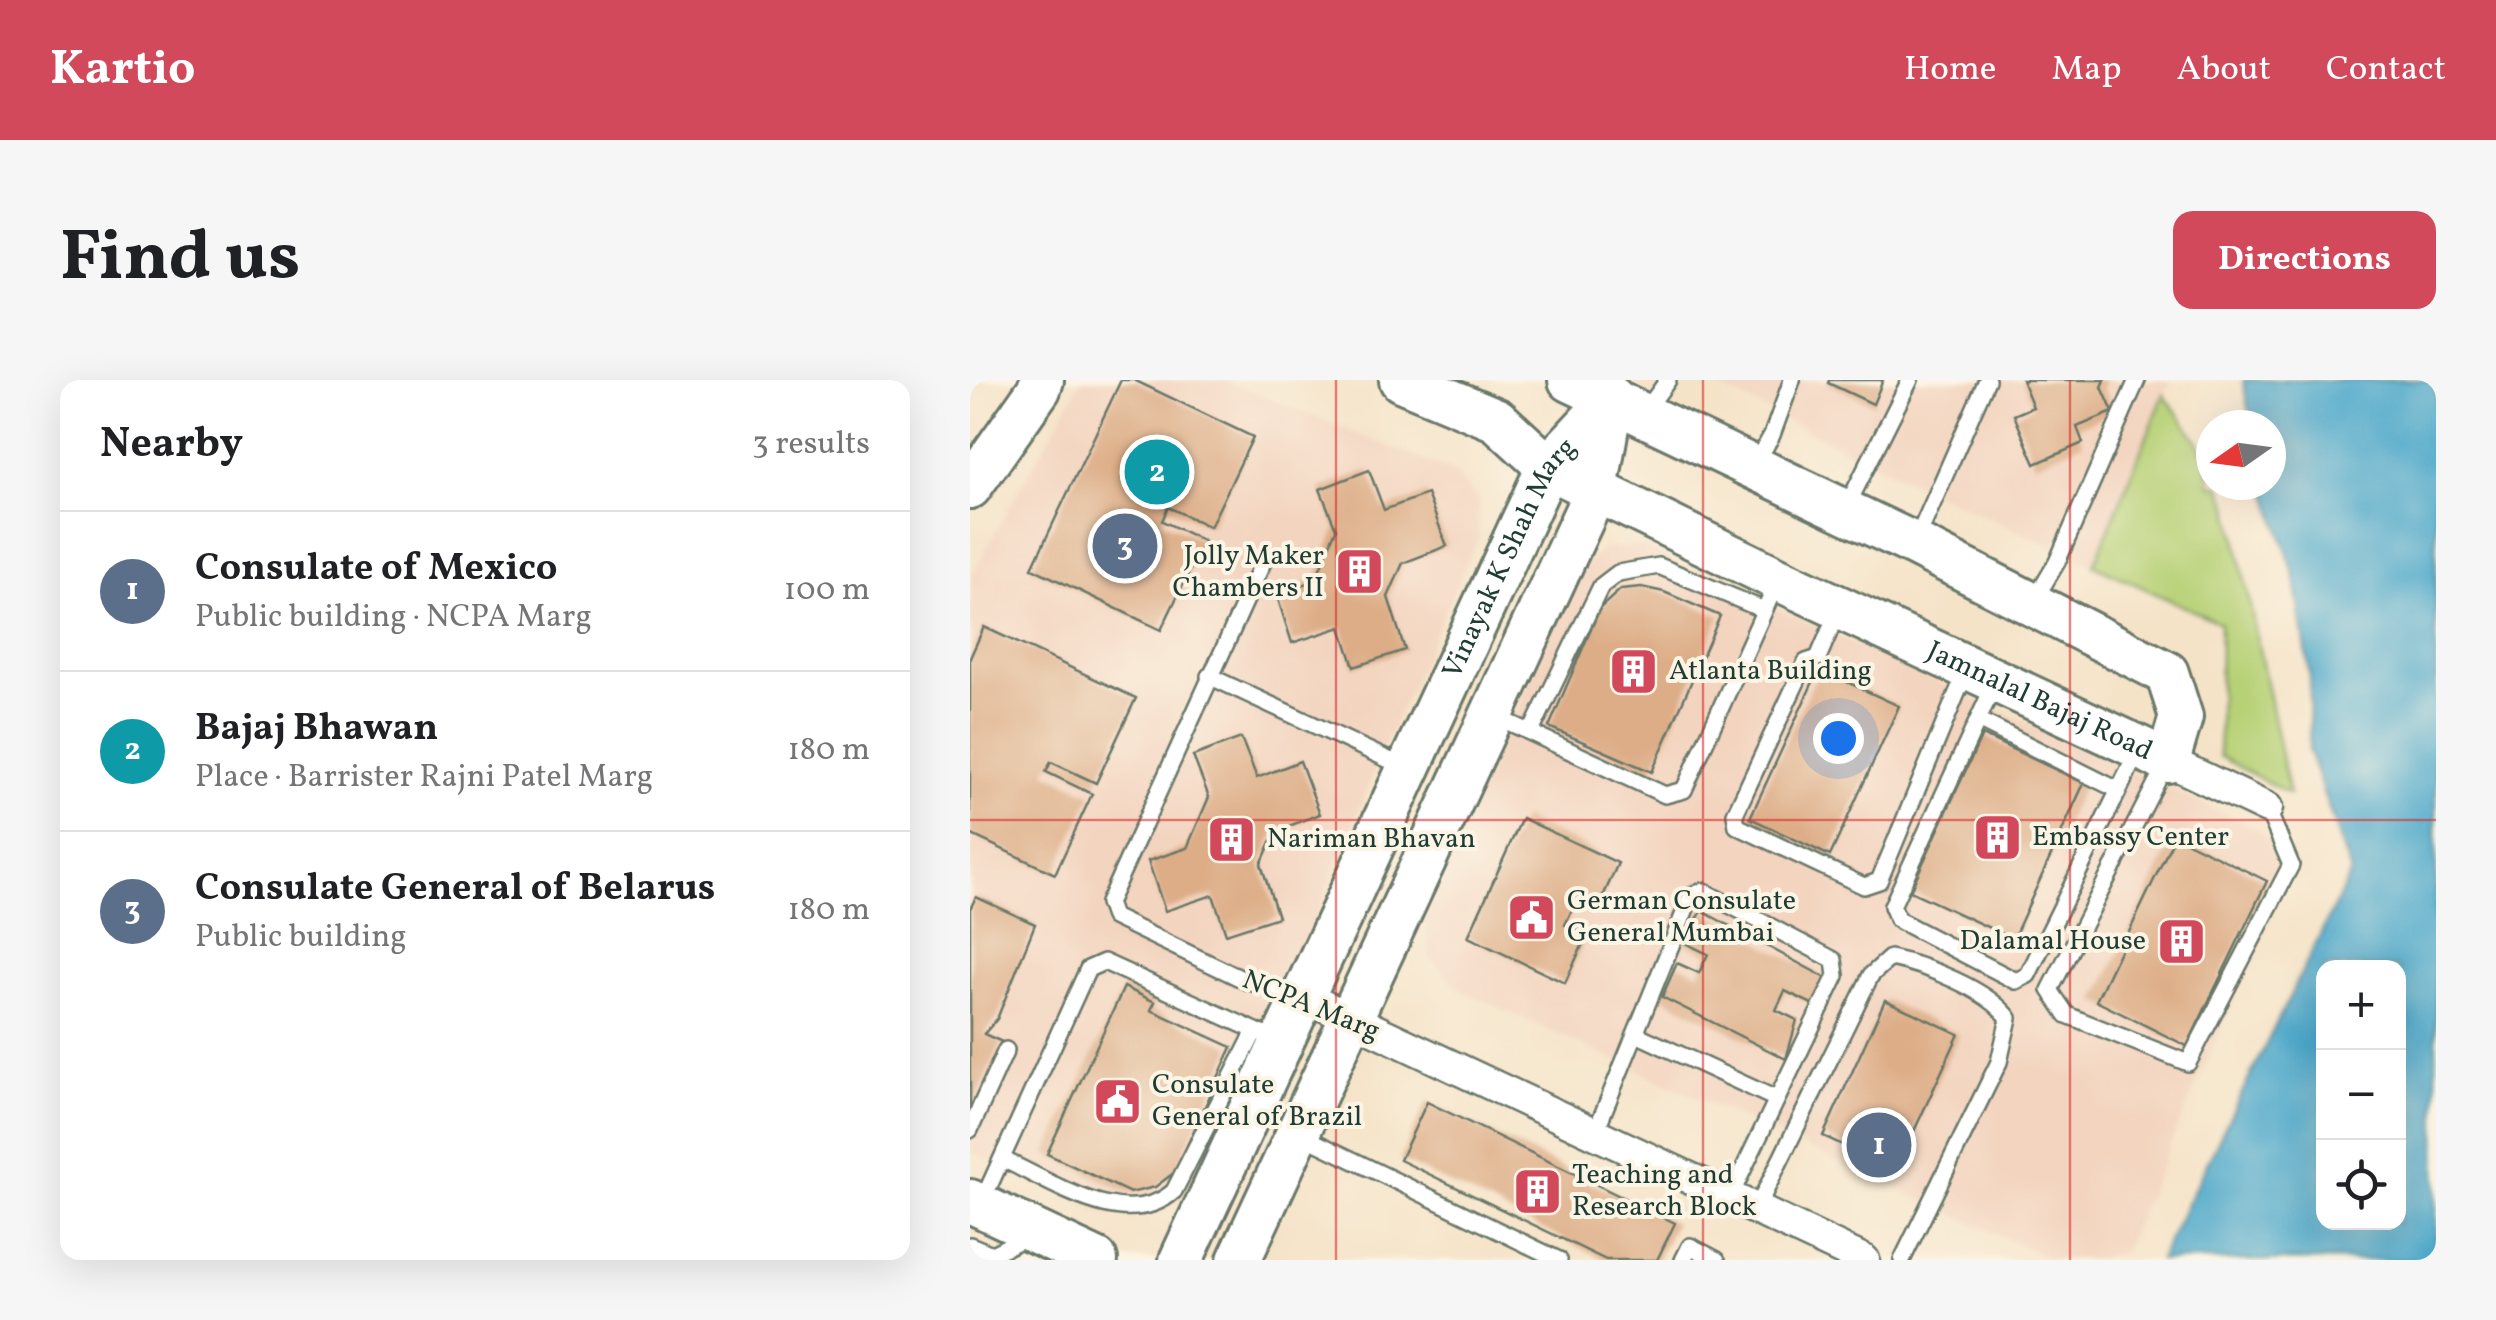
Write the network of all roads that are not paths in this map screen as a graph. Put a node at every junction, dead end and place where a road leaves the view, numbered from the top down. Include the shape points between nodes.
1 (1042, 380) edge
2 (1401, 380) edge
3 (1570, 380) edge
4 (1792, 380) edge
5 (1910, 380) edge
6 (1987, 380) edge
7 (2137, 380) edge
8 (1641, 397) edge
9 (1754, 466) junction
10 (1548, 467) junction
11 (970, 487) edge
12 (1596, 490) junction
13 (1846, 510) junction
14 (1914, 544) junction
15 (1264, 560) dead end
16 (1771, 594) junction
17 (2032, 604) junction
18 (1840, 606) junction
19 (1982, 673) junction
20 (1208, 676) junction
21 (1492, 714) junction
22 (1978, 720) junction
23 (1531, 732) junction
24 (2154, 754) junction
25 (1408, 769) junction
26 (2118, 790) junction
27 (2267, 808) joint
28 (1888, 828) dead end
29 (1889, 858) junction
30 (1303, 996) junction
31 (1350, 1019) junction
32 (1636, 1034) junction
33 (1268, 1037) junction
34 (1006, 1050) dead end
35 (1776, 1099) junction
36 (970, 1130) edge
37 (1594, 1133) junction
38 (1297, 1134) junction
39 (1002, 1159) junction
40 (1743, 1204) junction
41 (974, 1217) edge
42 (1096, 1260) edge
43 (1181, 1260) edge
44 (1238, 1260) edge
45 (1558, 1260) edge
46 (1683, 1260) edge
47 (1717, 1260) edge
48 (1864, 1260) edge
49 (1902, 1260) edge

1 - 11 street
2 - 10 street, Jamnalal Bajaj Road via 1498,420
3 - 8 street, Jamnalal Bajaj Road
4 - 9 lane
5 - 13 lane
6 - 14 lane
7 - 17 lane
8 - 9 street, Jamnalal Bajaj Road
8 - 10 street, Vinayak K Shah Marg
8 - 12 street, Vinayak K Shah Marg
9 - 13 street, Jamnalal Bajaj Road
10 - 12 street, Jamnalal Bajaj Road
10 - 25 street, Vinayak K Shah Marg
12 - 16 street, Jamnalal Bajaj Road
12 - 21 street, Vinayak K Shah Marg
13 - 14 street, Jamnalal Bajaj Road
14 - 17 street, Jamnalal Bajaj Road
15 - 20 lane, NCPA Marg
16 - 18 street, Jamnalal Bajaj Road
16 - 23 lane via 1659,566 1618,573 1601,586
16 - 23 lane via 1684,790 1665,795
17 - 24 street, Jamnalal Bajaj Road via 2168,674 2181,717
18 - 19 street, Jamnalal Bajaj Road
18 - 29 lane via 1818,658 1806,662 1735,814 1737,826 1864,886 1879,881
19 - 22 lane
19 - 24 street, Jamnalal Bajaj Road
19 - 29 lane
20 - 25 lane
20 - 30 lane, NCPA Marg via 1108,903 1113,918 1246,981
21 - 23 lane
21 - 31 street, Vinayak K Shah Marg
22 - 26 lane
22 - 26 lane via 1892,906 1898,920 2016,981 2028,975
24 - 26 lane
24 - 27 street
24 - 27 lane via 2050,990 2067,1015 2188,1063 2291,865
25 - 30 street, Vinayak K Shah Marg
28 - 29 lane
30 - 31 street, NCPA Marg
30 - 33 street, Vinayak K Shah Marg
31 - 37 street, NCPA Marg
31 - 38 street, Vinayak K Shah Marg
32 - 35 lane
32 - 35 lane via 1691,896 1703,891 1834,960 1836,976
32 - 37 lane
33 - 39 lane via 1174,1190 1151,1206 1096,1203
33 - 39 lane via 1104,962 1088,968
33 - 43 street, Vinayak K Shah Marg
34 - 36 lane
35 - 40 lane
37 - 40 street, NCPA Marg
38 - 44 street, Vinayak K Shah Marg
38 - 45 lane
39 - 41 lane
40 - 48 street, NCPA Marg
40 - 49 lane via 1870,975 1890,958 1918,964 1998,1004 2009,1018 1999,1062
41 - 42 street via 1036,1232
46 - 47 lane via 1690,1246

